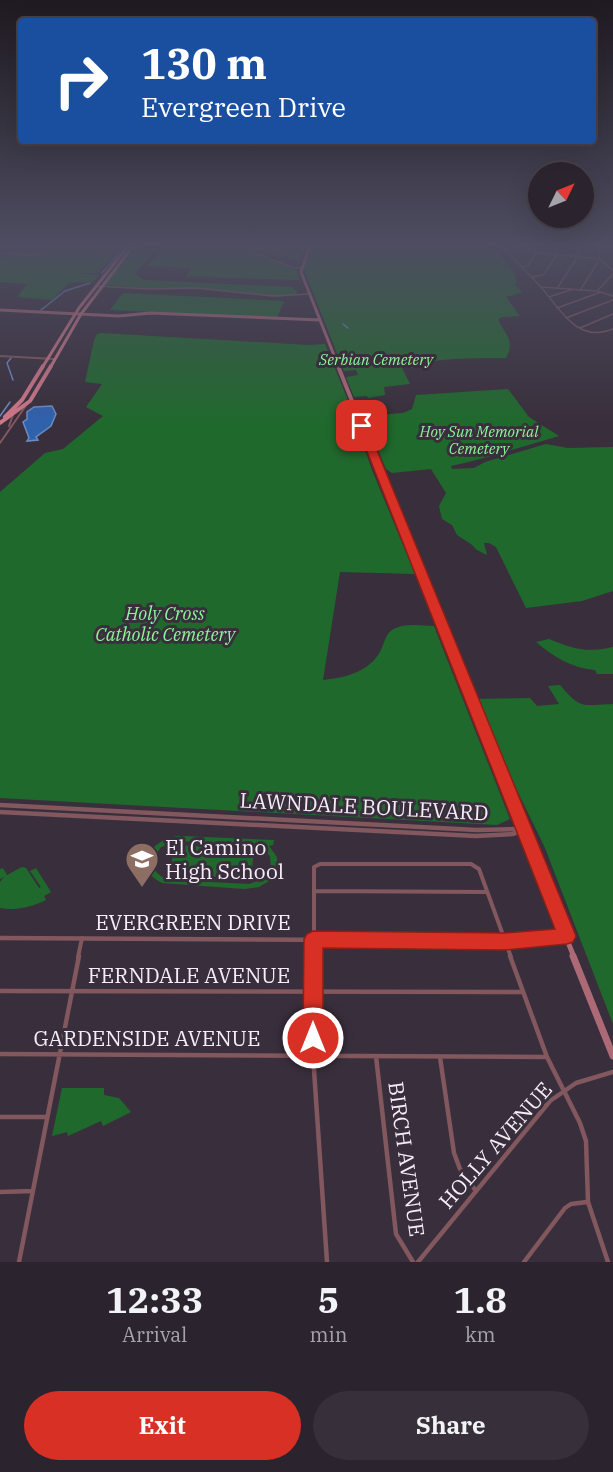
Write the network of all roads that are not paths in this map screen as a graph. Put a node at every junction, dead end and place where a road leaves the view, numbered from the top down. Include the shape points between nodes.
1 (83, 304) edge
2 (89, 304) edge
3 (313, 304) edge
4 (554, 304) edge
5 (568, 304) edge
6 (597, 304) edge
7 (557, 308) junction
8 (0, 310) edge
9 (75, 314) junction
10 (81, 314) junction
11 (613, 314) edge
12 (566, 318) junction
13 (320, 320) junction
14 (580, 328) junction
15 (613, 329) edge
16 (0, 356) edge
17 (47, 359) junction
18 (54, 359) junction
19 (27, 405) junction
20 (17, 406) junction
21 (13, 416) junction
22 (0, 422) edge
23 (9, 428) junction
24 (0, 443) edge
25 (0, 805) edge
26 (0, 812) edge
27 (524, 829) junction
28 (314, 891) junction
29 (487, 892) junction
30 (567, 936) junction
31 (0, 938) edge
32 (82, 938) junction
33 (313, 939) junction
34 (505, 941) junction
35 (0, 991) edge
36 (72, 992) junction
37 (313, 992) junction
38 (523, 992) junction
39 (0, 1054) edge
40 (61, 1054) junction
41 (313, 1055) junction
42 (376, 1056) junction
43 (613, 1056) edge
44 (440, 1057) junction
45 (546, 1057) junction
46 (613, 1072) edge
47 (563, 1090) junction
48 (0, 1117) edge
49 (47, 1117) junction
50 (33, 1191) junction
51 (476, 1191) junction
52 (0, 1192) edge
53 (588, 1202) junction
54 (19, 1262) edge
55 (327, 1262) edge
56 (416, 1262) edge
57 (524, 1262) edge
58 (608, 1262) edge

1 - 9 main road
2 - 10 main road
3 - 13 main road
4 - 7 street
5 - 7 street
6 - 12 street
7 - 12 street
8 - 9 main road
9 - 10 main road
9 - 17 main road
10 - 13 main road
10 - 18 main road
11 - 14 street
12 - 14 street
13 - 27 main road
14 - 15 street via 598,334
16 - 17 street
17 - 18 street
17 - 20 main road
18 - 19 main road
19 - 21 main road
19 - 23 street
20 - 21 street
20 - 22 main road
21 - 22 main road
21 - 23 street
22 - 23 street
23 - 24 street
25 - 27 street, LAWNDALE BOULEVARD via 477,830
26 - 27 street, LAWNDALE BOULEVARD via 470,836 513,834
27 - 30 main road
28 - 29 street
28 - 29 street via 314,867 320,864 471,864 479,869
28 - 33 street
29 - 34 street
30 - 34 street, EVERGREEN DRIVE
30 - 43 main road
31 - 32 street, EVERGREEN DRIVE
32 - 33 street, EVERGREEN DRIVE
32 - 36 street
33 - 34 street, EVERGREEN DRIVE
33 - 37 street
34 - 38 street
35 - 36 street, FERNDALE AVENUE
36 - 37 street, FERNDALE AVENUE
36 - 40 street
37 - 38 street, FERNDALE AVENUE
37 - 41 street
38 - 45 street
39 - 40 street, GARDENSIDE AVENUE
40 - 41 street, GARDENSIDE AVENUE
40 - 49 street
41 - 42 street, GARDENSIDE AVENUE
41 - 55 street
42 - 44 street, GARDENSIDE AVENUE
42 - 56 street, BIRCH AVENUE via 396,1234
44 - 45 street, GARDENSIDE AVENUE
44 - 51 street via 453,1153
45 - 47 street
46 - 47 street, HOLLY AVENUE
47 - 51 street, HOLLY AVENUE
47 - 53 street via 586,1141
48 - 49 street
49 - 50 street
50 - 52 street
50 - 54 street
51 - 56 street, HOLLY AVENUE
53 - 57 street via 565,1208
53 - 58 street

